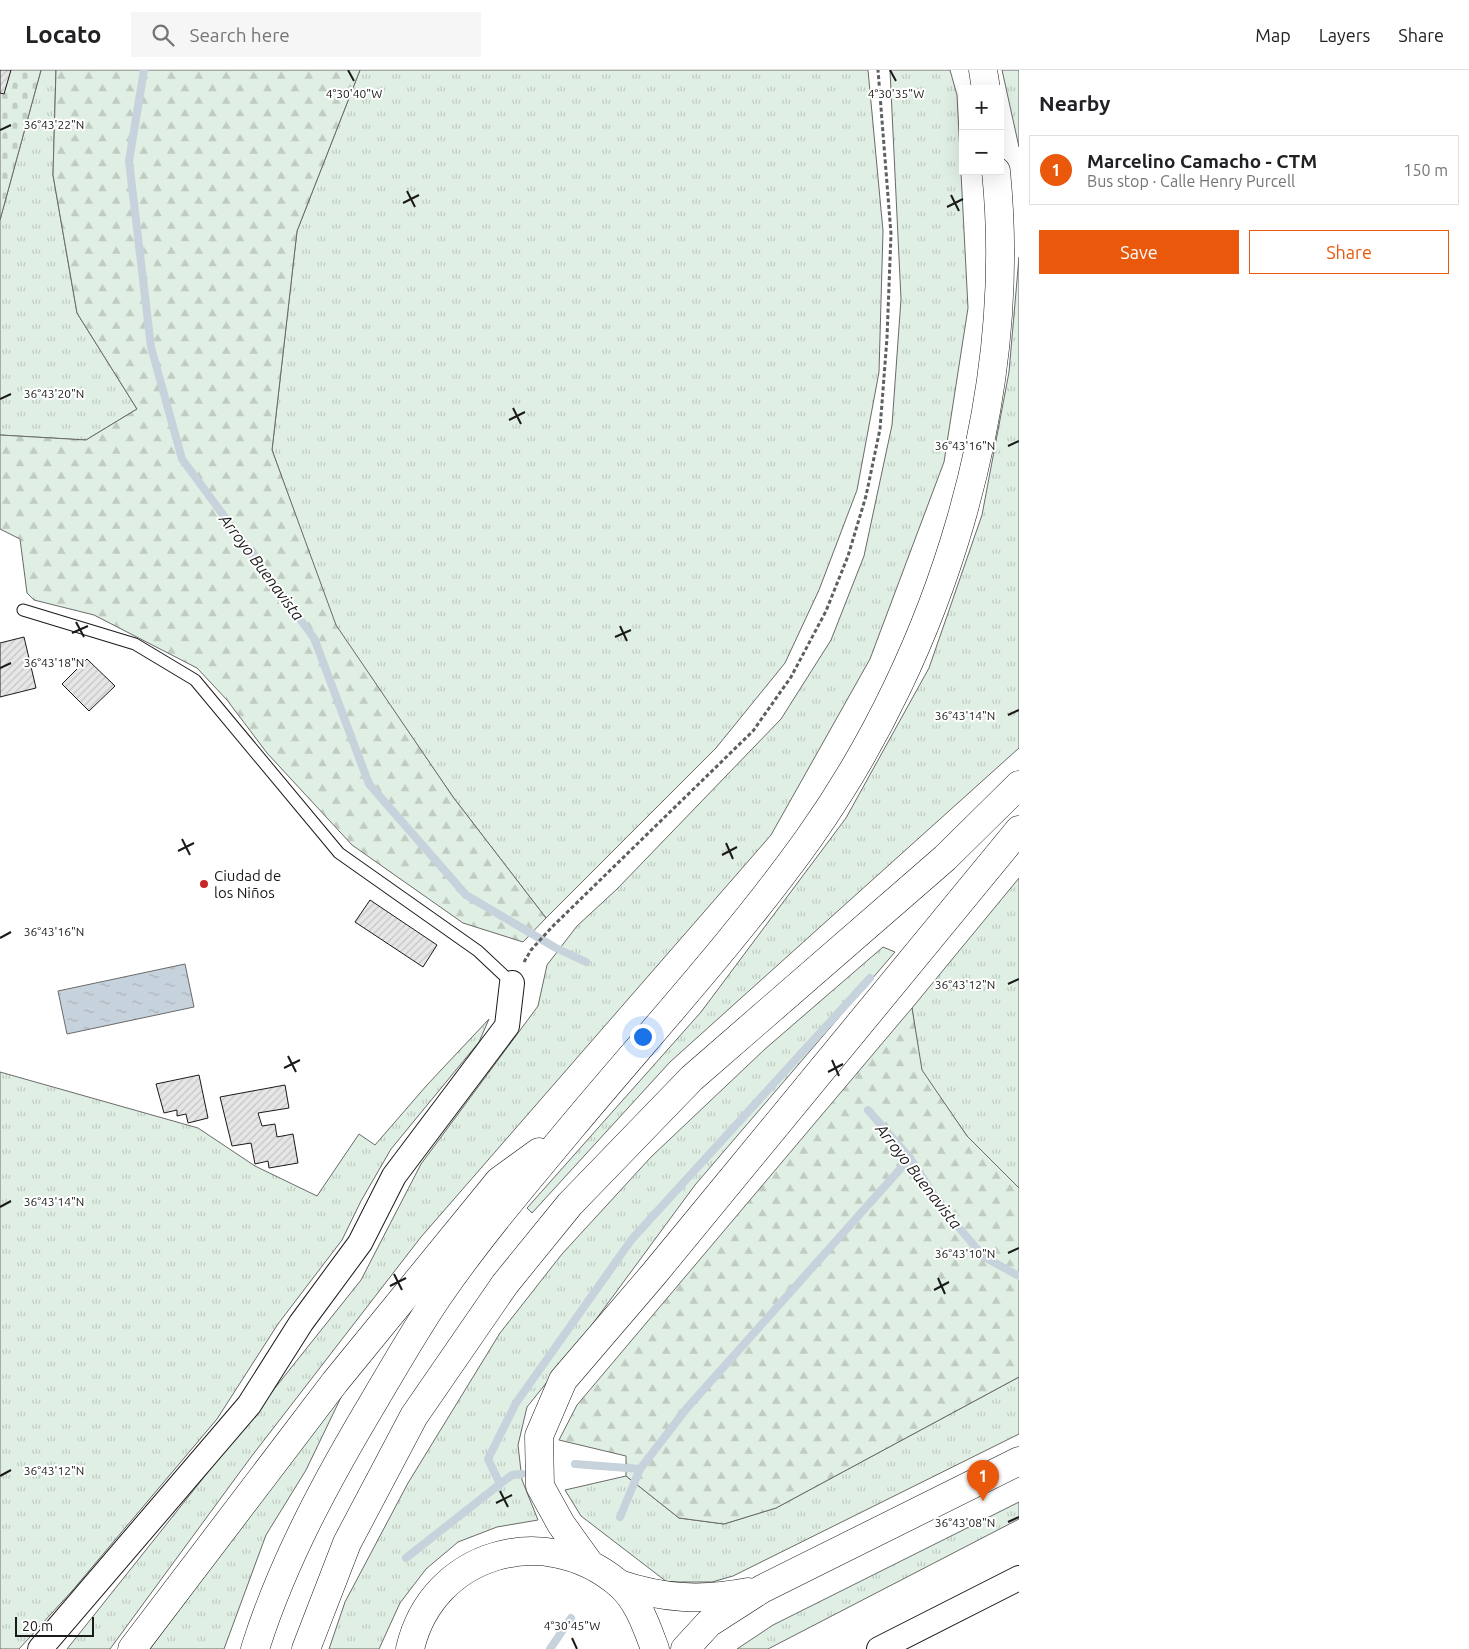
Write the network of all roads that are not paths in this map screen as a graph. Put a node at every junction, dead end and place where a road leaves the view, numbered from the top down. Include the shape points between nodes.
1 (982, 70) edge
2 (985, 85) edge
3 (996, 175) edge
4 (23, 610) dead end
5 (1019, 785) edge
6 (1019, 830) edge
7 (512, 982) joint
8 (570, 1129) junction
9 (1019, 1461) edge
10 (589, 1563) junction
11 (619, 1584) junction
12 (1016, 1586) edge
13 (762, 1589) junction
14 (257, 1644) edge
15 (40, 1649) edge
16 (132, 1649) edge
17 (306, 1649) edge
18 (410, 1649) edge
19 (655, 1649) edge
20 (685, 1649) edge
21 (879, 1649) edge

1 - 2 main road
3 - 8 main road via 1000,289 990,386 972,480 945,578 902,680 863,751 811,834 752,914
4 - 7 lane via 135,644 195,680 338,853 478,951
5 - 17 main road via 945,858 692,1078 570,1204 505,1284 414,1416 347,1543
6 - 10 main road via 660,1267 562,1380 539,1436 540,1486 560,1524
7 - 15 street via 507,1026 394,1176 360,1243 301,1322 249,1405
8 - 14 main road via 439,1295 386,1380 336,1465 294,1551
8 - 16 main road via 499,1181 336,1382
9 - 13 main road
10 - 11 main road
10 - 18 main road via 551,1551 524,1550 488,1558 456,1576 432,1600 414,1633
11 - 13 main road via 674,1597 717,1598
11 - 19 main road via 642,1613
12 - 21 street
13 - 20 main road via 708,1623

